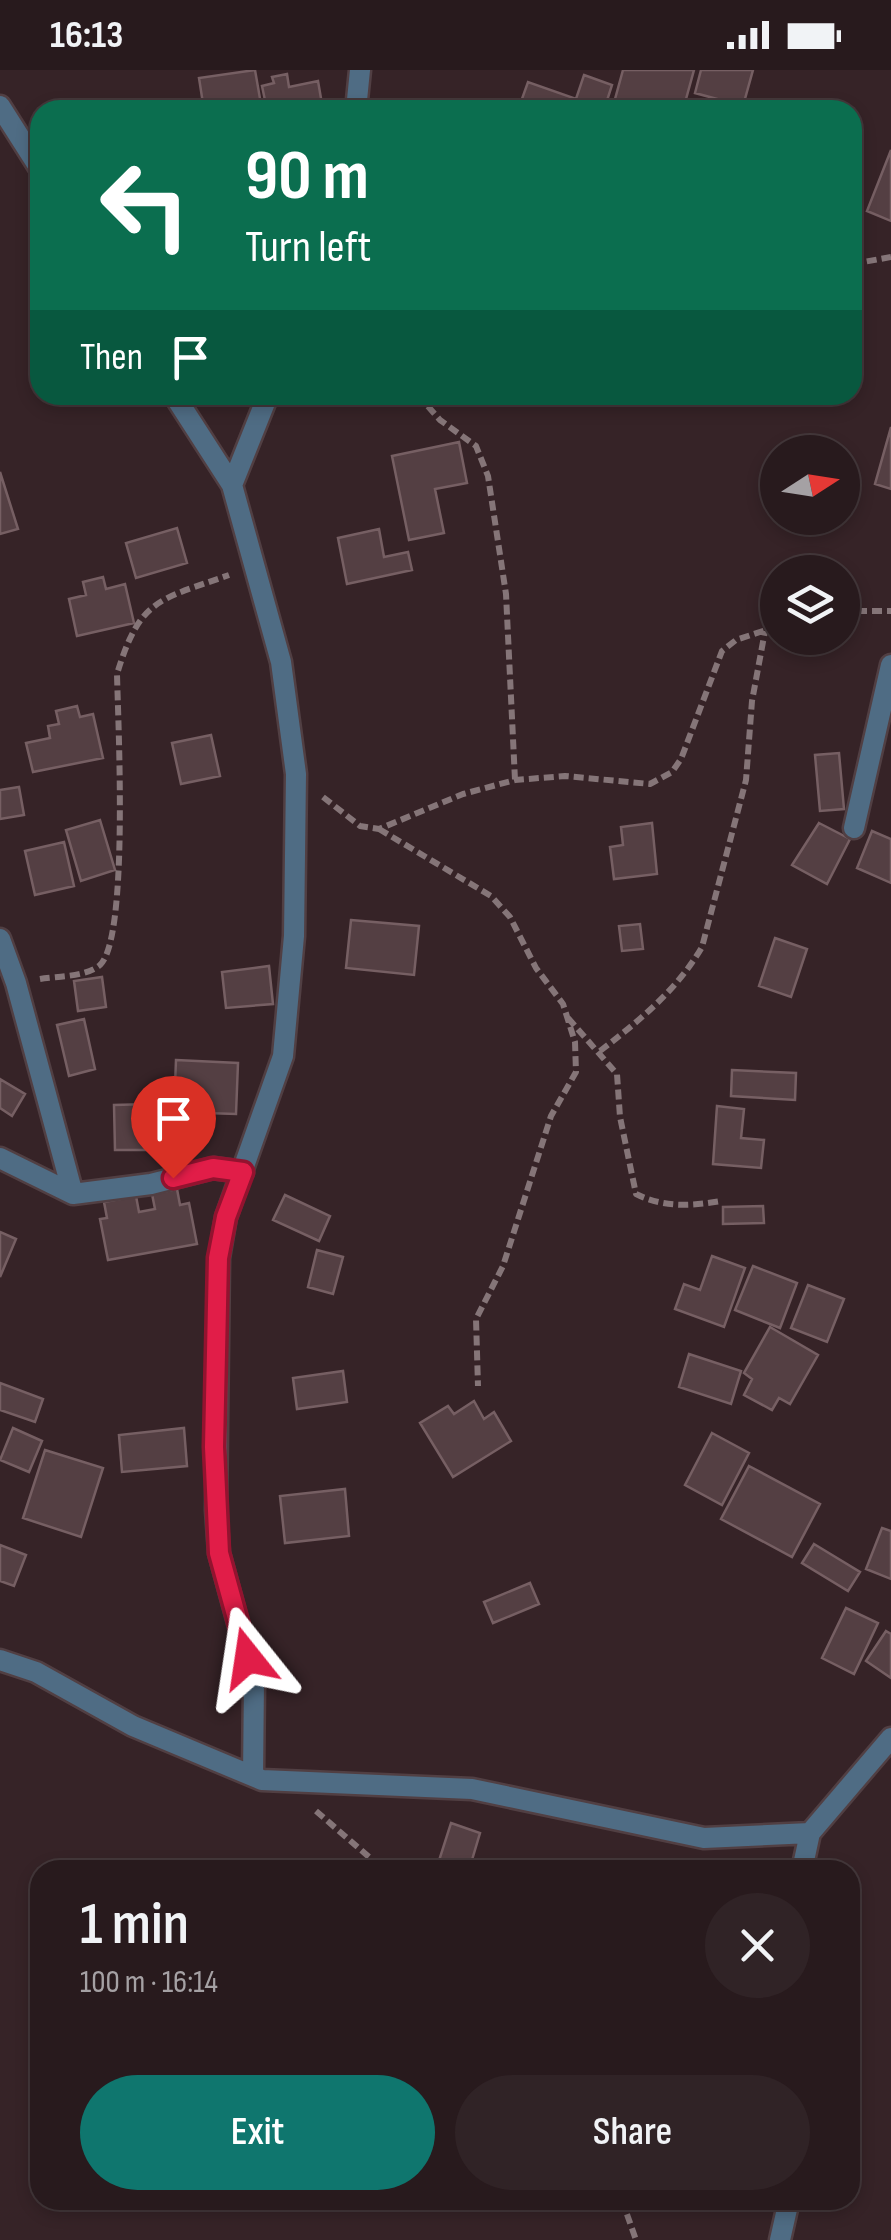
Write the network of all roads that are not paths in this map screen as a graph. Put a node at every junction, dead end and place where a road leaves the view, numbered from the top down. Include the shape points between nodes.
1 (360, 70) edge
2 (357, 100) edge
3 (0, 106) edge
4 (30, 153) edge
5 (181, 405) edge
6 (264, 405) edge
7 (232, 484) junction
8 (891, 665) edge
9 (854, 828) dead end
10 (0, 939) edge
11 (0, 1158) edge
12 (243, 1172) junction
13 (73, 1194) junction
14 (0, 1660) edge
15 (891, 1738) edge
16 (253, 1776) junction
17 (810, 1833) junction
18 (804, 1860) edge
19 (788, 2210) edge
20 (780, 2240) edge

1 - 2 street
3 - 4 street
5 - 7 street
6 - 7 street
7 - 12 street via 281,662 296,774 286,1037
8 - 9 street
10 - 13 street
11 - 13 street
12 - 13 street via 213,1168
12 - 16 street via 218,1258 214,1447 219,1553 254,1682
14 - 16 street
15 - 17 street
16 - 17 street via 284,1784 472,1789 704,1838
17 - 18 street
19 - 20 street

